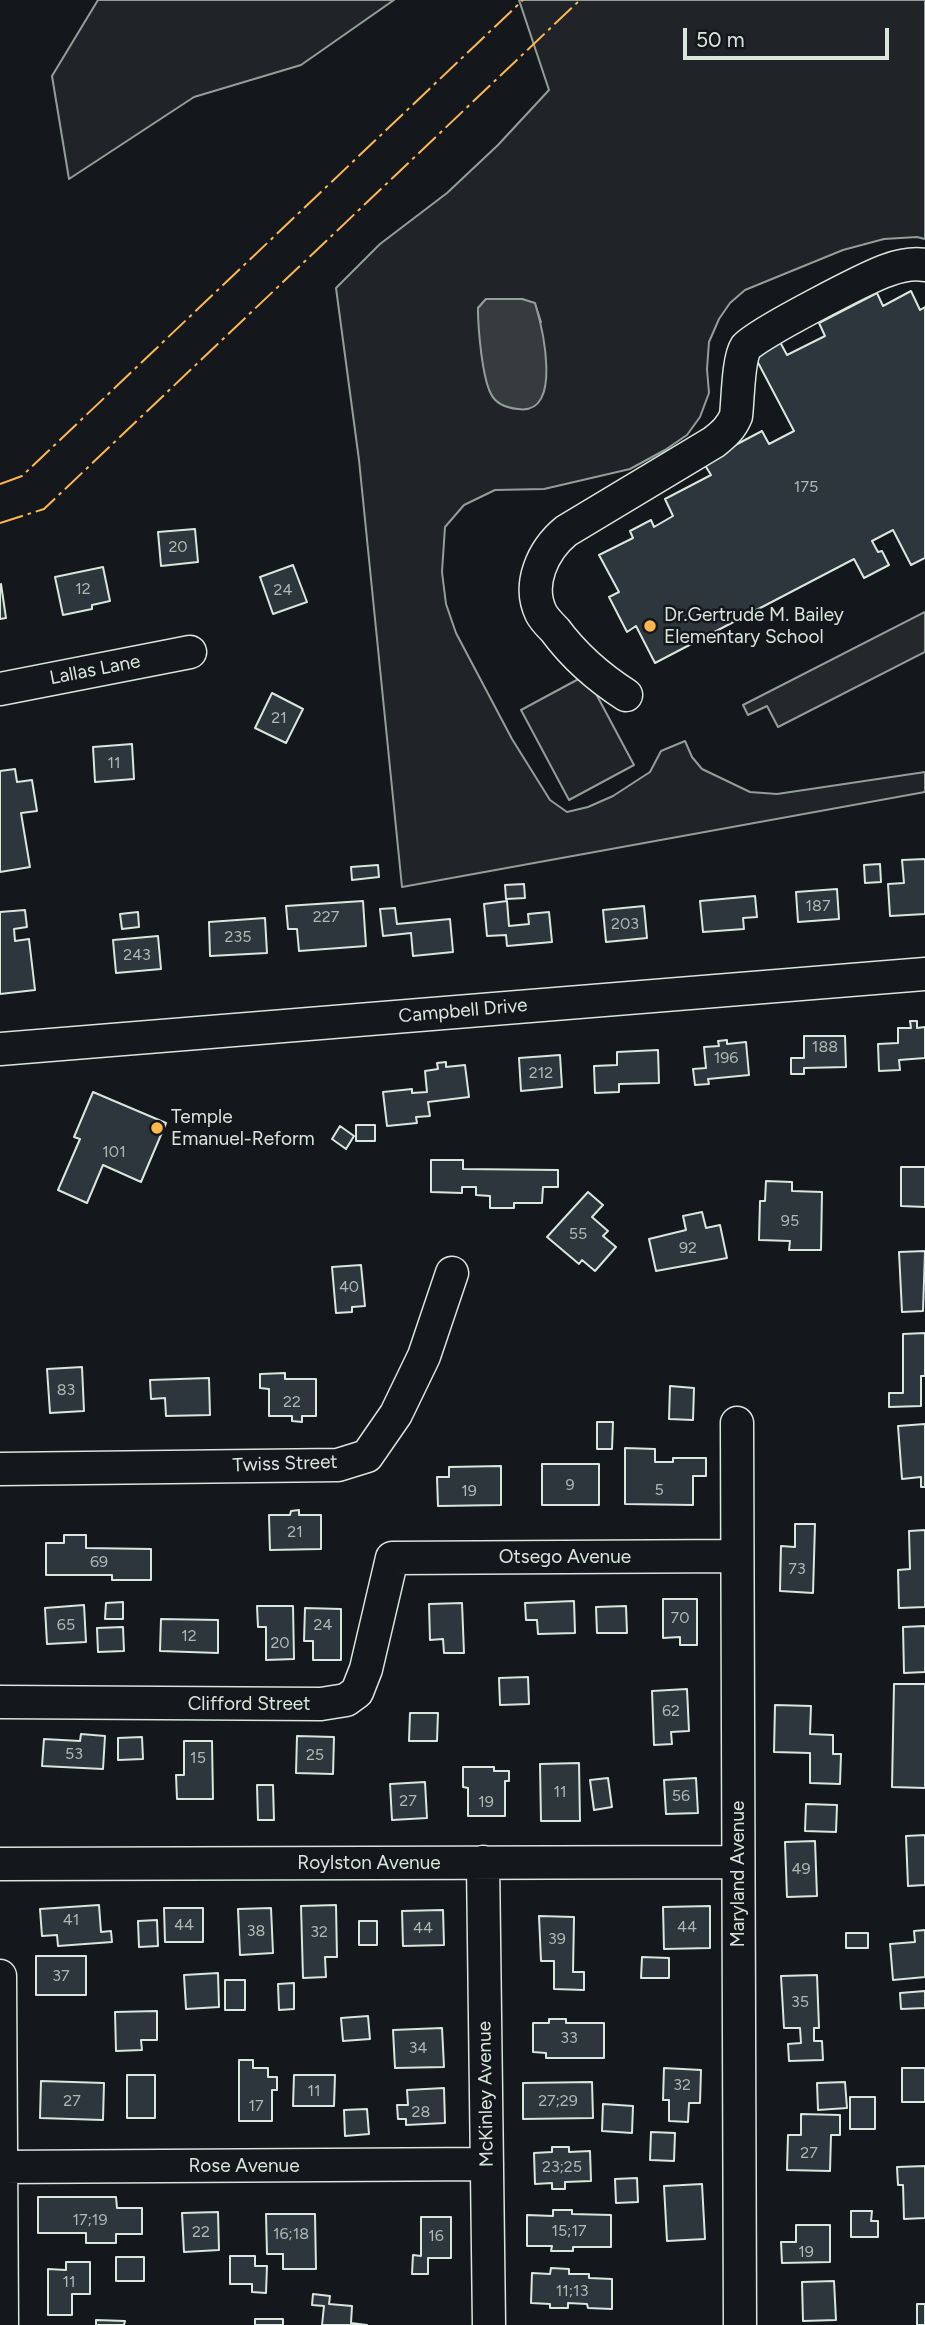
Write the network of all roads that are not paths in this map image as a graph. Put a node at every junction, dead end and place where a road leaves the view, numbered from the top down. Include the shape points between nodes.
1 (925, 265) edge
2 (190, 652) dead end
3 (0, 689) edge
4 (626, 695) dead end
5 (925, 974) edge
6 (0, 1049) edge
7 (452, 1273) dead end
8 (737, 1423) dead end
9 (0, 1469) edge
10 (737, 1556) junction
11 (392, 1558) joint
12 (0, 1702) edge
13 (483, 1862) junction
14 (738, 1862) junction
15 (0, 1864) edge
16 (0, 1976) edge
17 (487, 2164) junction
18 (1, 2167) edge
19 (2, 2325) edge
20 (489, 2325) edge
21 (740, 2325) edge

1 - 4 street via 887,270 747,344 741,360 736,416 724,434 566,531 545,553 537,584 541,613 589,669
2 - 3 street, Lallas Lane
5 - 6 street, Campbell Drive
7 - 9 street, Twiss Street via 424,1356 396,1414 366,1456 338,1465
8 - 10 street, Maryland Avenue
10 - 11 street, Otsego Avenue
10 - 14 street, Maryland Avenue
11 - 12 street, Clifford Street via 366,1669 357,1692 346,1700 321,1704
13 - 14 street, Roylston Avenue
13 - 15 street, Roylston Avenue
13 - 17 street, McKinley Avenue
14 - 21 street, Maryland Avenue
16 - 18 street
17 - 18 street, Rose Avenue
17 - 20 street, McKinley Avenue
18 - 19 street

